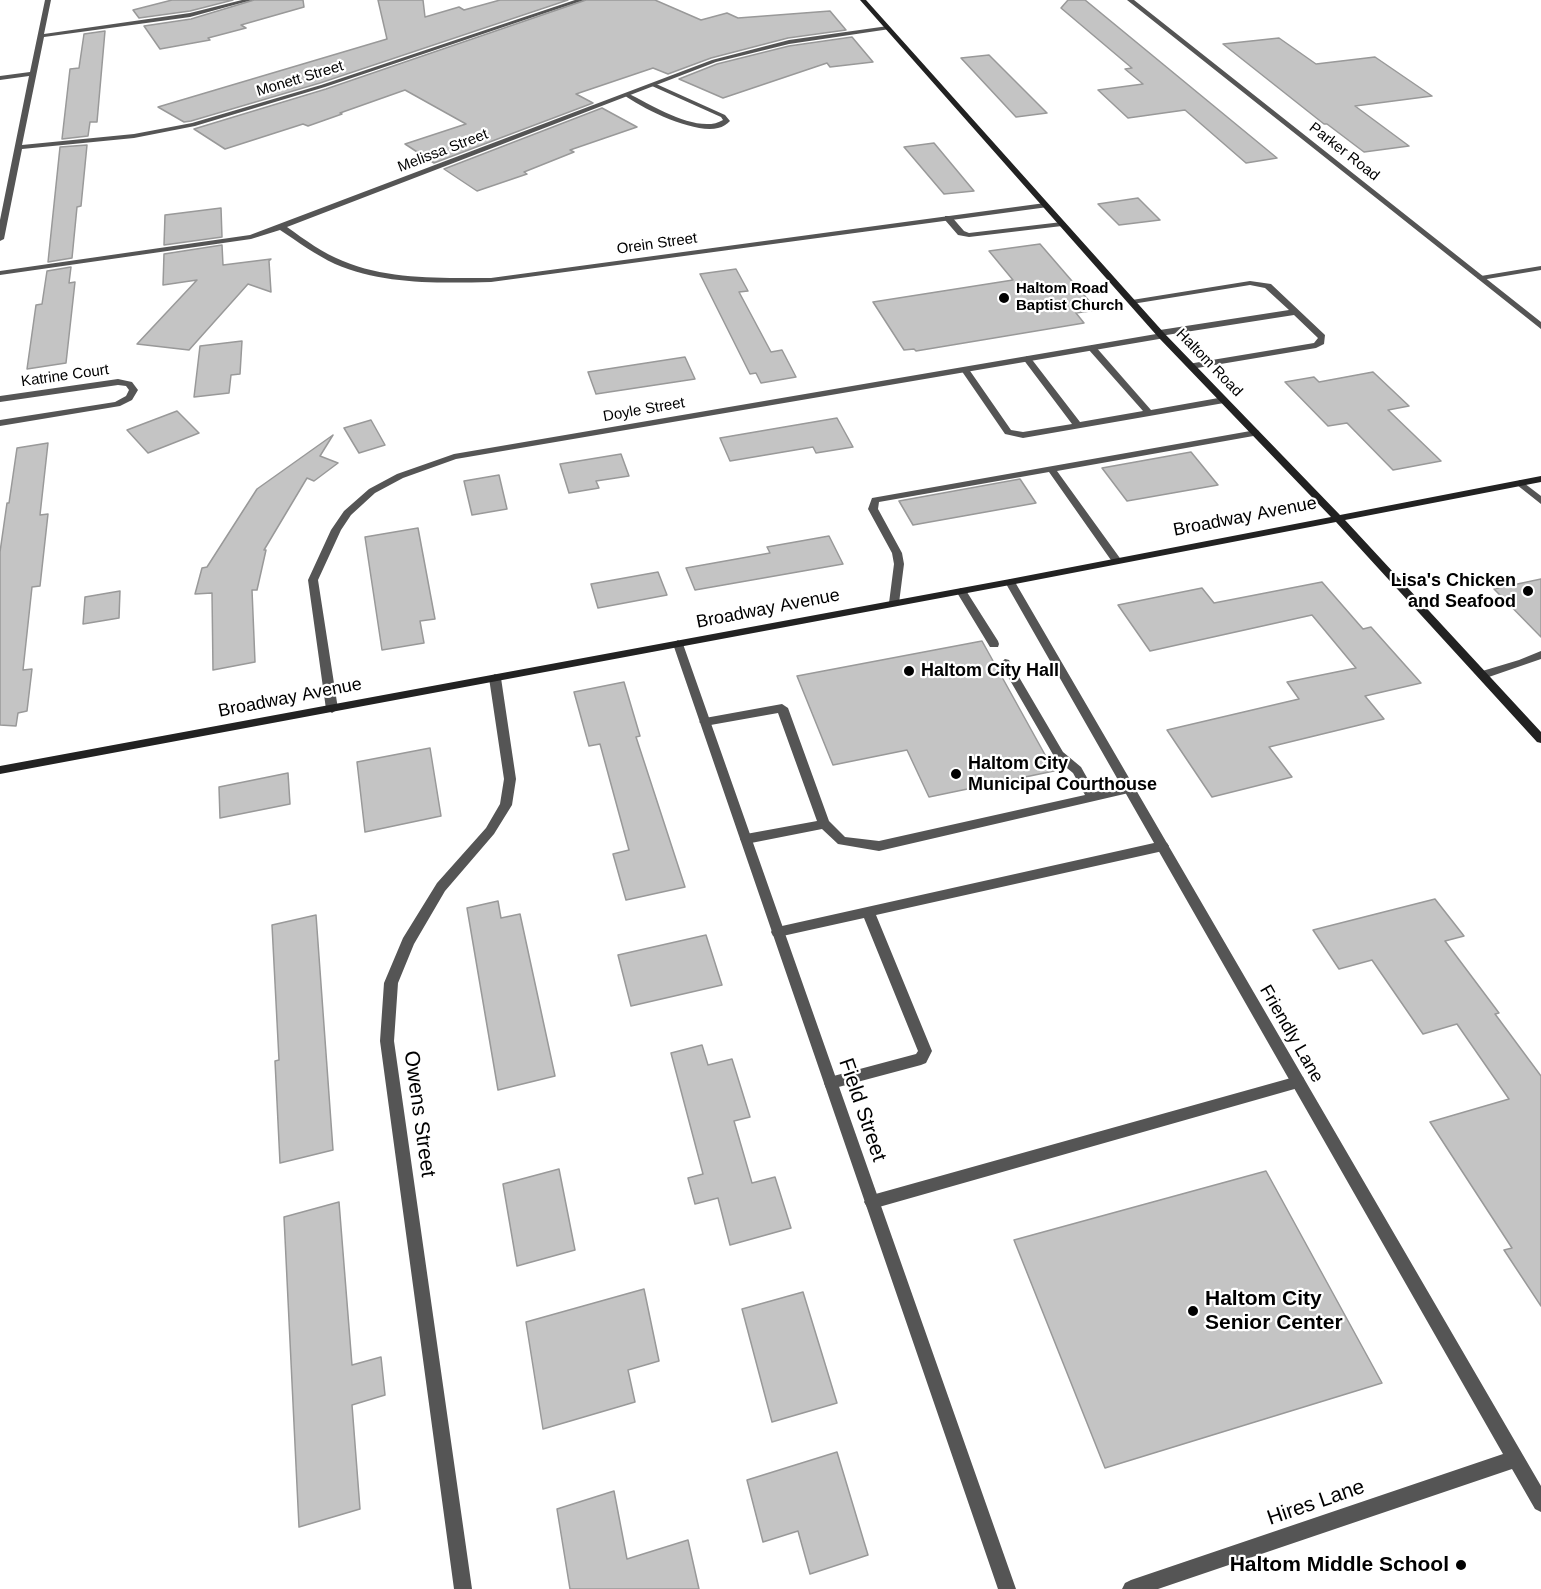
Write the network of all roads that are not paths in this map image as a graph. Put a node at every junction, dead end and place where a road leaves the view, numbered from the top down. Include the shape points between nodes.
1 (48, 0) edge
2 (249, 0) edge
3 (581, 0) edge
4 (863, 0) edge
5 (1130, 0) edge
6 (888, 28) junction
7 (41, 36) junction
8 (33, 74) junction
9 (0, 78) edge
10 (654, 85) junction
11 (627, 95) junction
12 (19, 147) junction
13 (1046, 205) junction
14 (948, 218) junction
15 (1062, 224) junction
16 (281, 227) junction
17 (0, 239) edge
18 (1541, 268) edge
19 (0, 273) edge
20 (1481, 278) junction
21 (1132, 302) junction
22 (1295, 312) junction
23 (1541, 326) edge
24 (1161, 334) junction
25 (1092, 348) junction
26 (1027, 359) junction
27 (1191, 366) junction
28 (965, 370) junction
29 (0, 399) edge
30 (1224, 400) junction
31 (1149, 413) junction
32 (0, 423) edge
33 (1078, 426) junction
34 (1256, 433) junction
35 (1051, 469) junction
36 (1541, 479) edge
37 (1520, 483) junction
38 (1541, 501) edge
39 (1337, 517) junction
40 (1117, 561) junction
41 (1010, 582) junction
42 (961, 591) junction
43 (894, 603) junction
44 (678, 644) junction
45 (994, 644) dead end
46 (1541, 655) edge
47 (1005, 663) dead end
48 (1483, 675) junction
49 (495, 678) junction
50 (332, 709) junction
51 (705, 722) junction
52 (1541, 739) edge
53 (0, 770) edge
54 (1129, 789) junction
55 (1092, 797) junction
56 (824, 824) junction
57 (746, 839) junction
58 (1163, 846) junction
59 (868, 912) junction
60 (778, 932) junction
61 (1298, 1082) junction
62 (831, 1083) junction
63 (872, 1202) junction
64 (1515, 1459) junction
65 (1541, 1503) edge
66 (463, 1589) edge
67 (1007, 1589) edge
68 (1131, 1589) edge

1 - 7 street
2 - 7 street via 190,15
3 - 12 street, Monett Street via 323,87 193,125 134,136
4 - 6 main road, Haltom Road
5 - 20 street, Parker Road
6 - 10 street, Melissa Street via 756,49
6 - 13 main road, Haltom Road
7 - 8 street
8 - 9 street
8 - 12 street
10 - 11 street, Melissa Street
10 - 11 street via 727,121 712,129 696,126
11 - 16 street, Melissa Street
12 - 17 street
13 - 14 street, Orein Street
13 - 15 main road, Haltom Road
14 - 15 street via 969,235
14 - 16 street, Orein Street via 491,280 452,280 357,269 316,251
15 - 21 main road, Haltom Road
16 - 19 street, Melissa Street via 251,237
18 - 20 street
20 - 23 street, Parker Road
21 - 22 street via 1250,283 1268,286
21 - 24 main road, Haltom Road
22 - 24 street, Doyle Street
22 - 27 street via 1322,337 1321,342
24 - 25 street, Doyle Street
24 - 27 main road, Haltom Road
25 - 26 street, Doyle Street
25 - 31 street
26 - 28 street, Doyle Street
26 - 33 street
27 - 30 main road, Haltom Road
28 - 33 street via 1008,432 1023,435
28 - 50 street, Doyle Street via 454,457 372,490 347,513 313,580
29 - 32 street, Katrine Court via 118,382 129,384 134,390 117,404
30 - 31 street
30 - 34 main road, Haltom Road
31 - 33 street
34 - 35 street
34 - 39 main road, Haltom Road
35 - 40 street
35 - 43 street via 875,500 873,509 897,553
36 - 37 main road, Broadway Avenue
37 - 38 street
37 - 39 main road, Broadway Avenue
39 - 40 main road, Broadway Avenue
39 - 48 main road, Haltom Road
40 - 41 main road, Broadway Avenue
41 - 42 main road, Broadway Avenue
41 - 54 street, Friendly Lane
42 - 43 main road, Broadway Avenue
42 - 45 street
43 - 44 main road, Broadway Avenue
44 - 49 main road, Broadway Avenue
44 - 51 street, Field Street
46 - 48 street
47 - 55 street via 1059,755 1077,770
48 - 52 main road, Haltom Road
49 - 50 main road, Broadway Avenue
49 - 66 street, Owens Street via 510,779 506,805 490,831 441,887 408,942 391,983 387,1041
50 - 53 main road, Broadway Avenue
51 - 56 street via 782,708
51 - 57 street, Field Street
54 - 55 street
54 - 58 street, Friendly Lane
55 - 56 street via 879,846 842,841
56 - 57 street
57 - 60 street, Field Street
58 - 59 street
58 - 61 street, Friendly Lane
59 - 60 street
59 - 62 street via 925,1051 921,1059
60 - 62 street, Field Street
61 - 63 street
61 - 64 street, Friendly Lane
62 - 63 street, Field Street
63 - 67 street, Field Street
64 - 65 street, Friendly Lane
64 - 68 street, Hires Lane

